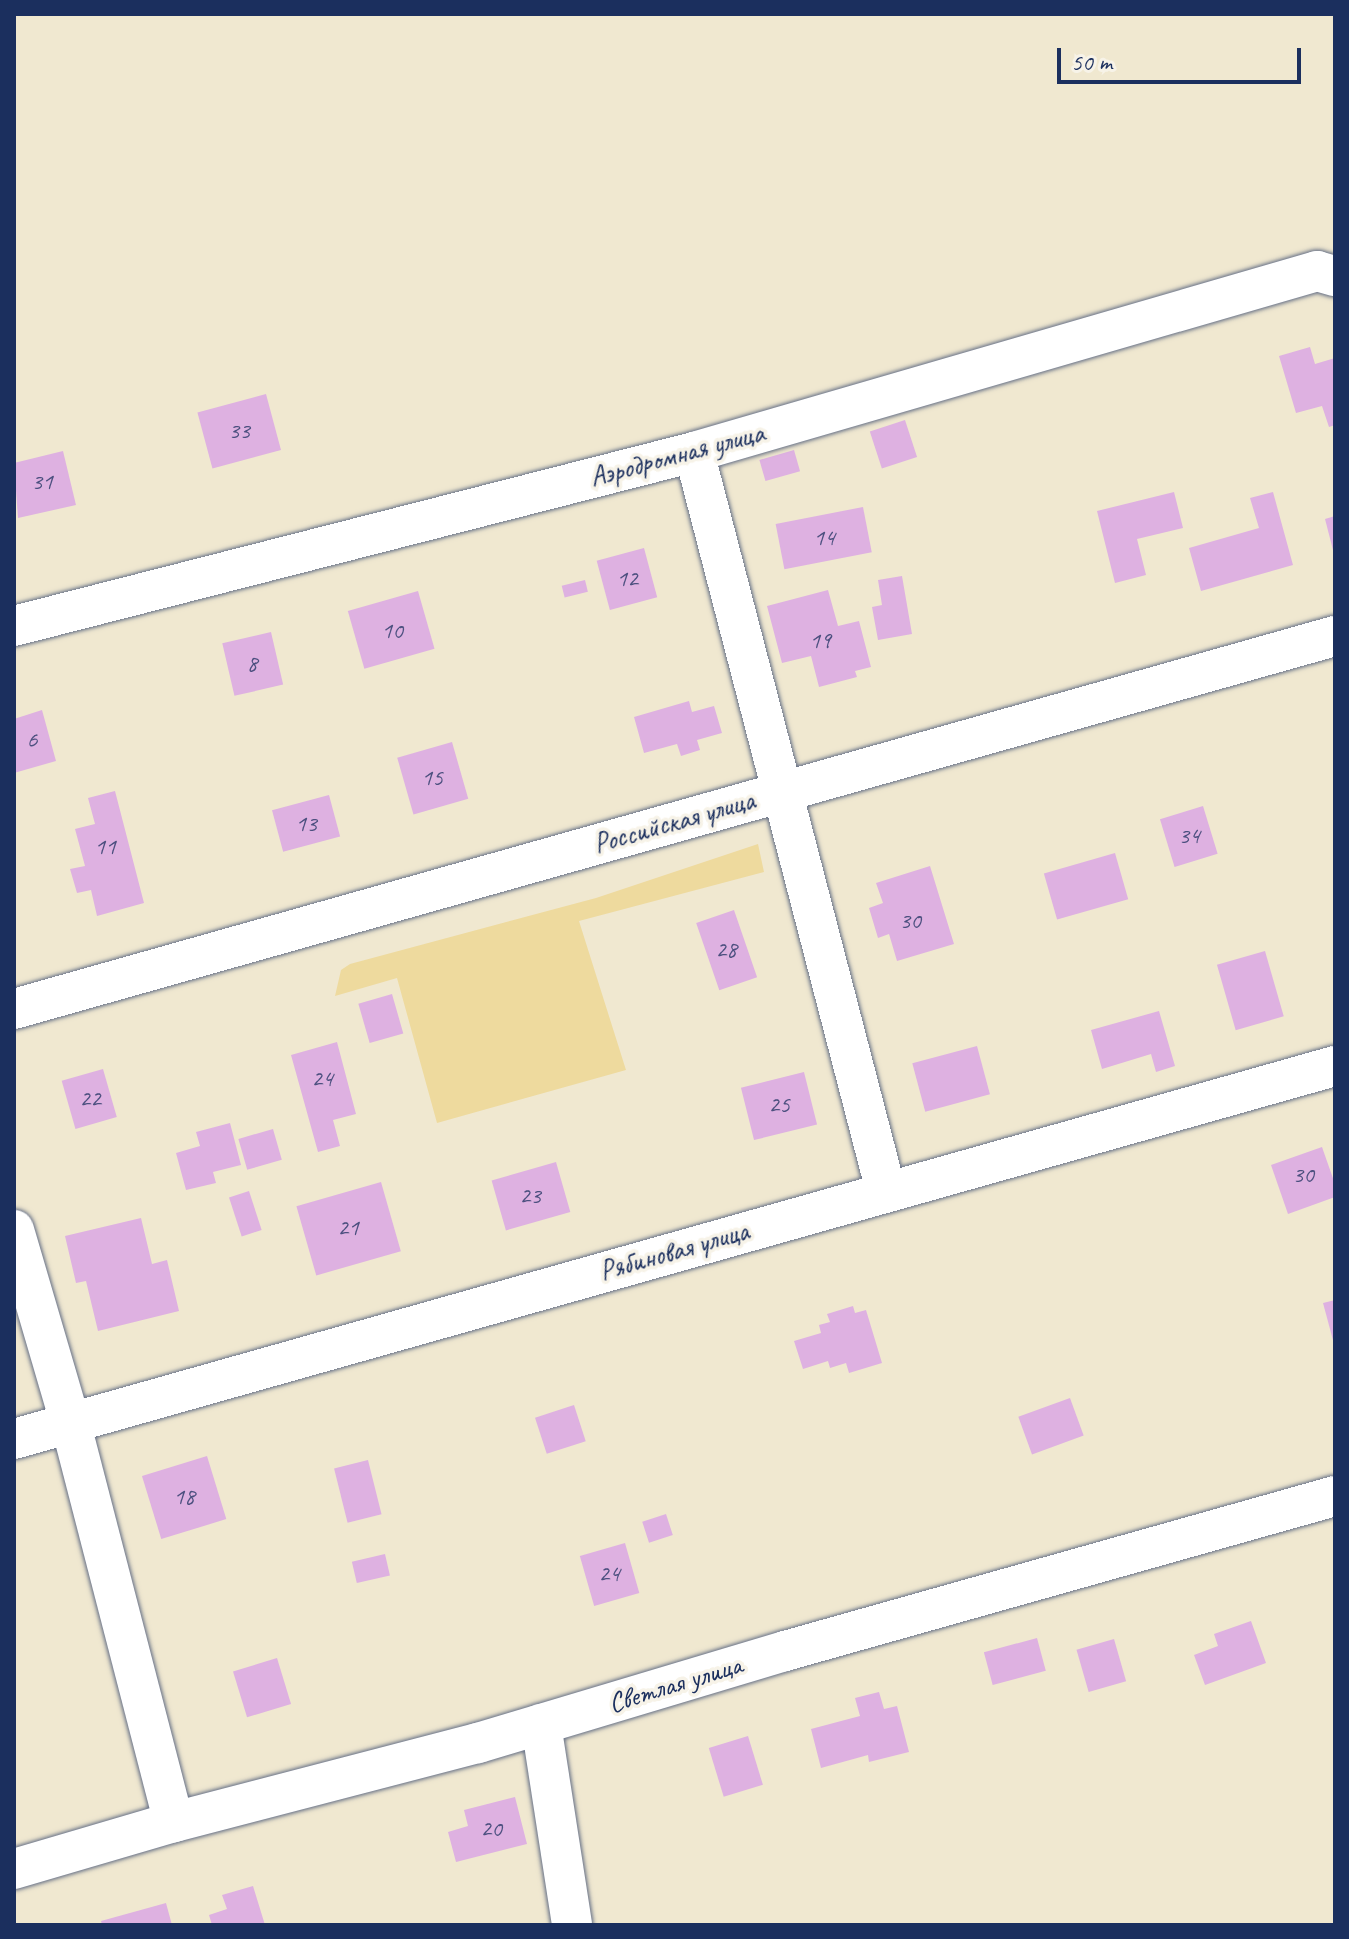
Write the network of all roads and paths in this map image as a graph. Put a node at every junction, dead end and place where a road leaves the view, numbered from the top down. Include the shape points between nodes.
1 (1335, 276) edge
2 (694, 452) junction
3 (14, 626) edge
4 (1335, 636) edge
5 (782, 792) junction
6 (14, 1009) edge
7 (1335, 1066) edge
8 (886, 1191) junction
9 (14, 1230) edge
10 (70, 1421) junction
11 (14, 1439) edge
12 (1335, 1496) edge
13 (541, 1724) junction
14 (174, 1822) junction
15 (14, 1869) edge
16 (572, 1925) edge

1 - 2 street, Аэродромная улица via 1317,271
2 - 3 street, Аэродромная улица
2 - 5 street
4 - 5 street, Российская улица
5 - 6 street, Российская улица
5 - 8 street
7 - 8 street, Рябиновая улица
8 - 10 street, Рябиновая улица
9 - 10 street
10 - 11 street, Рябиновая улица
10 - 14 street
12 - 13 street, Светлая улица
13 - 14 street, Светлая улица
13 - 16 street
14 - 15 street, Светлая улица

